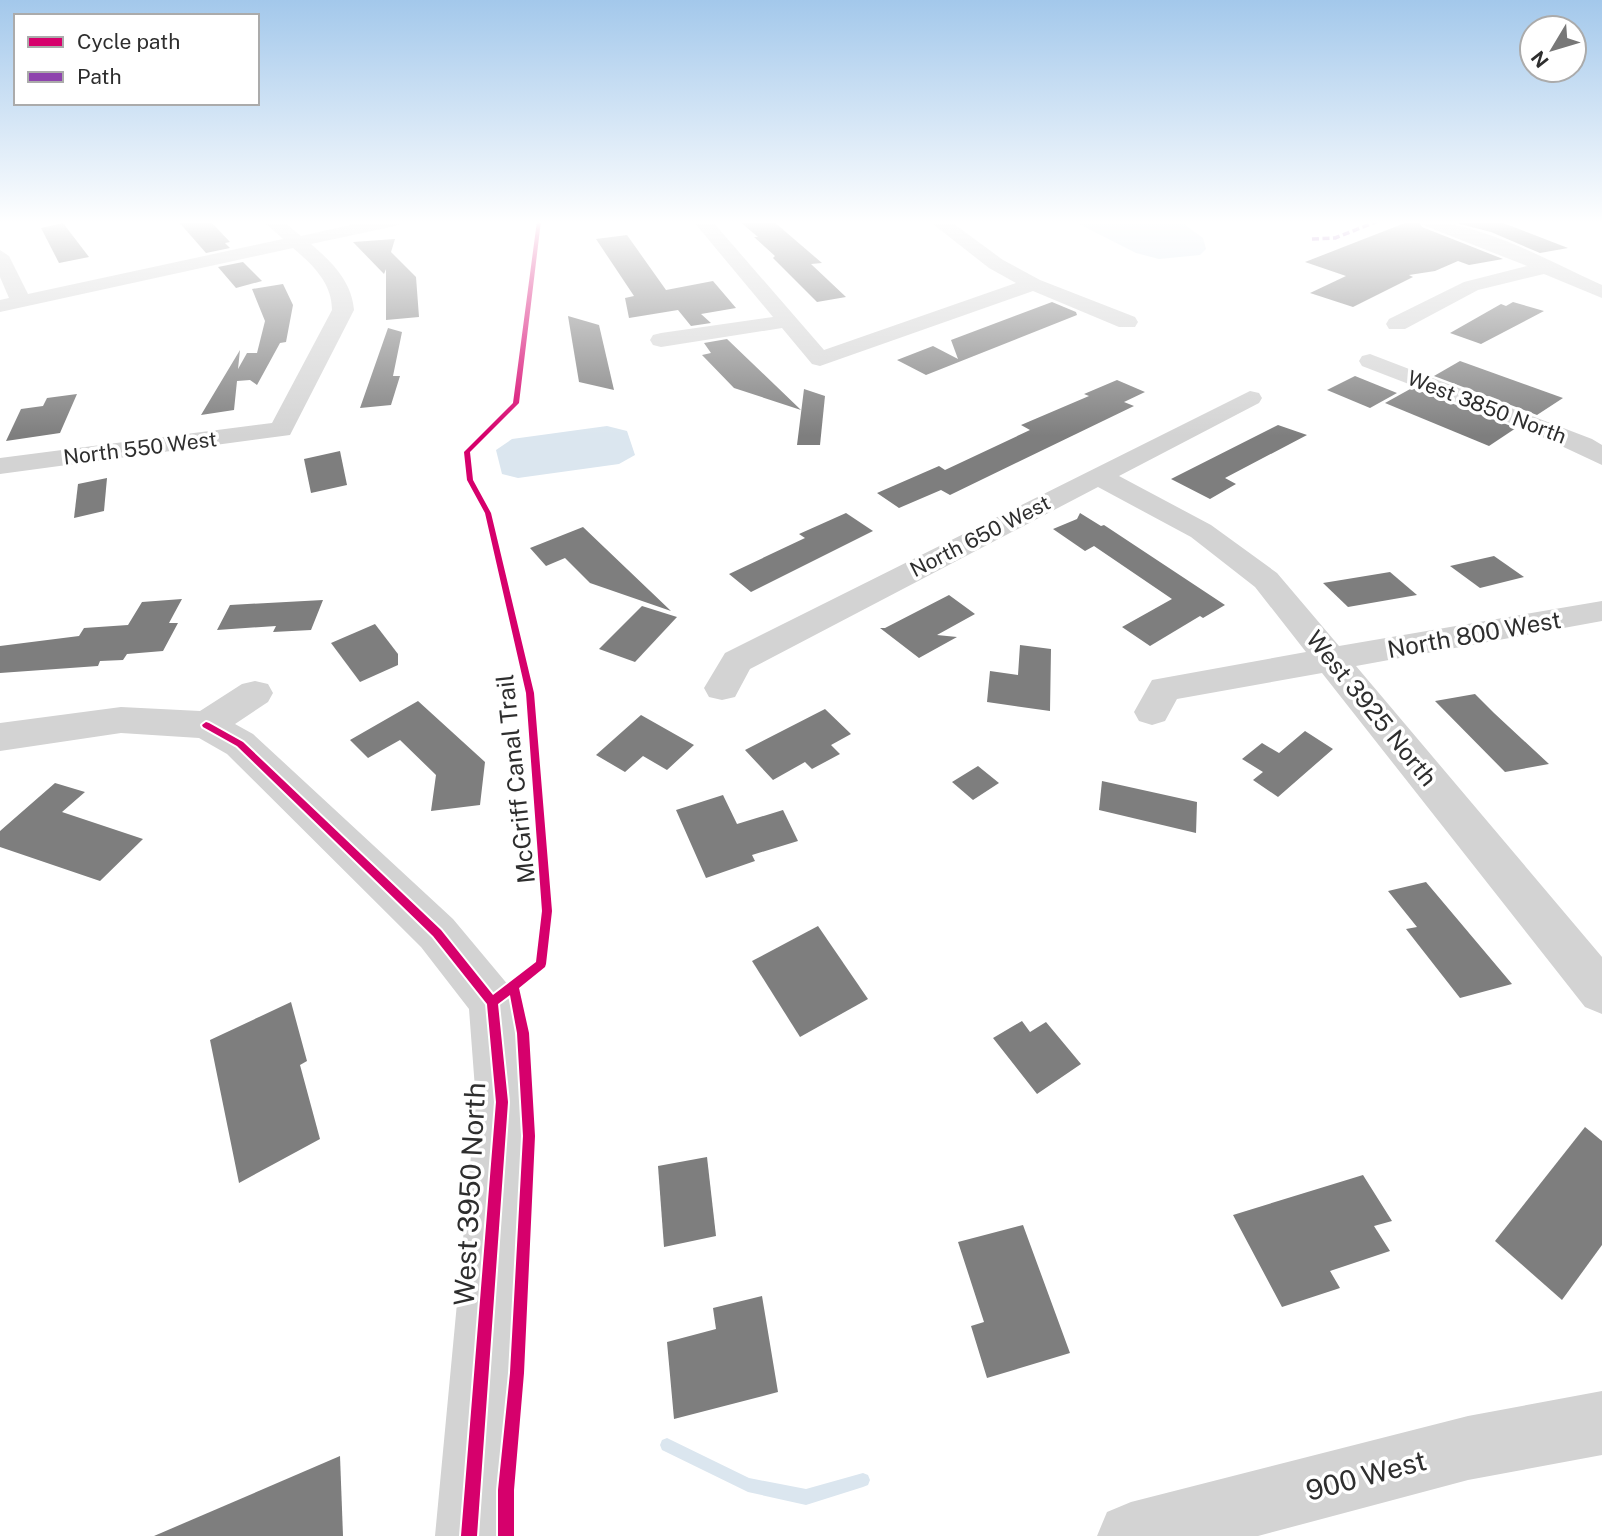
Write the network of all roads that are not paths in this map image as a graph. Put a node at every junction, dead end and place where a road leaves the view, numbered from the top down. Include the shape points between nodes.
1 (17, 293) edge
2 (64, 293) edge
3 (343, 293) edge
4 (764, 293) edge
5 (1009, 293) edge
6 (1055, 293) edge
7 (1458, 293) edge
8 (21, 302) junction
9 (0, 306) edge
10 (788, 321) junction
11 (1127, 322) dead end
12 (1397, 324) dead end
13 (662, 340) dead end
14 (1370, 361) dead end
15 (1250, 398) dead end
16 (1602, 457) edge
17 (0, 466) edge
18 (1097, 476) junction
19 (1602, 611) edge
20 (1332, 658) junction
21 (722, 688) dead end
22 (255, 693) dead end
23 (1152, 712) dead end
24 (205, 725) junction
25 (0, 737) edge
26 (1602, 992) edge
27 (1602, 1423) edge
28 (469, 1536) edge
29 (1131, 1536) edge

1 - 8 street
2 - 8 street
3 - 17 street, North 550 West via 342,310 281,430
4 - 10 street
5 - 10 street via 820,359
6 - 11 street
7 - 12 street
8 - 9 street
10 - 13 street
14 - 16 street, West 3850 North via 1532,423
15 - 18 street, North 650 West
18 - 20 street, West 3925 North via 1201,531 1266,580
18 - 21 street, North 650 West via 737,661
19 - 20 street, North 800 West
20 - 23 street, North 800 West via 1165,689
20 - 26 street, West 3925 North
22 - 24 street
24 - 25 street via 121,720
24 - 28 street, West 3950 North via 240,744 438,933 492,1002 502,1102
27 - 29 street, 900 West via 1468,1448

